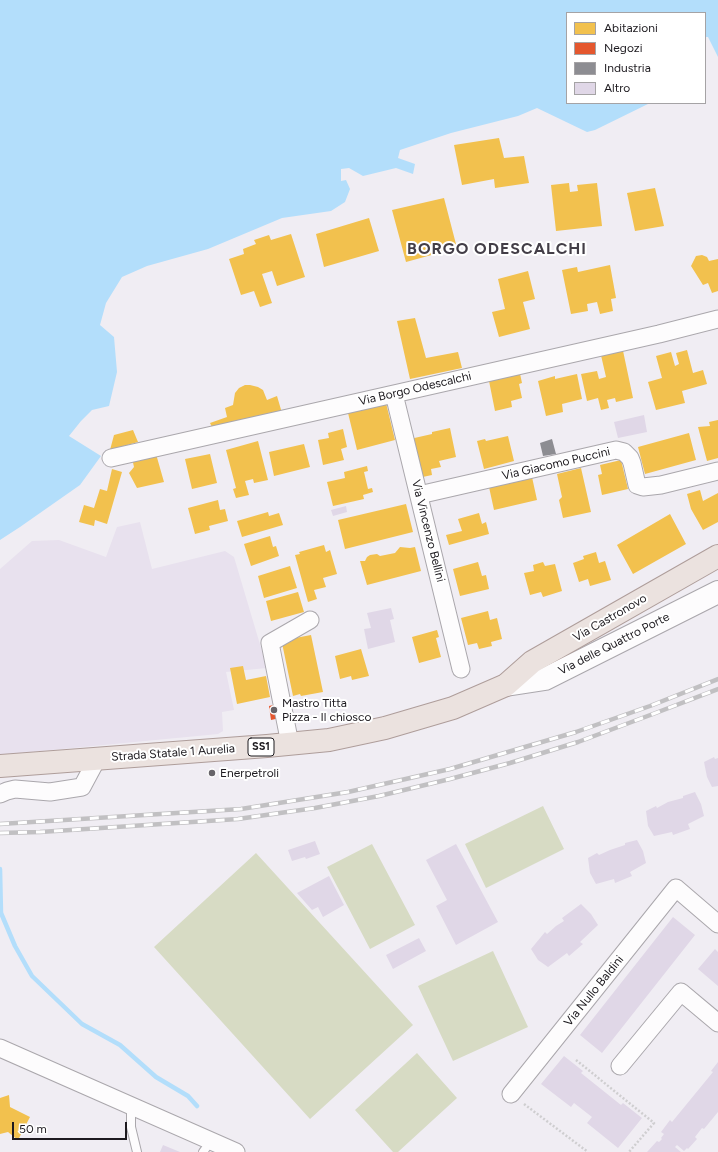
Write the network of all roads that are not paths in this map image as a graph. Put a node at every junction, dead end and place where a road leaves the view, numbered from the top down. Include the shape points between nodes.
1 (718, 319) edge
2 (394, 394) junction
3 (112, 458) dead end
4 (718, 471) edge
5 (419, 495) junction
6 (718, 556) edge
7 (718, 592) edge
8 (310, 620) dead end
9 (461, 669) dead end
10 (506, 686) junction
11 (290, 744) junction
12 (96, 759) junction
13 (4, 766) edge
14 (7, 792) edge
15 (718, 924) edge
16 (718, 1023) edge
17 (0, 1048) edge
18 (620, 1066) dead end
19 (511, 1094) road end
20 (131, 1106) junction
21 (207, 1146) edge
22 (233, 1150) edge
23 (136, 1152) edge

1 - 2 street, Via Borgo Odescalchi
2 - 3 street, Via Borgo Odescalchi
2 - 5 street, Via Vincenzo Bellini
4 - 5 street, Via Giacomo Puccini via 643,487 637,485 630,458 624,452 616,450
5 - 9 street, Via Vincenzo Bellini
6 - 10 main road, Via Castronovo via 532,662
7 - 10 main road, Via delle Quattro Porte via 545,679
8 - 11 street via 270,643
10 - 11 main road, Strada Statale 1 Aurelia / SS1 via 453,708 385,728 329,740
11 - 12 main road, Strada Statale 1 Aurelia / SS1
12 - 13 main road, Strada Statale 1 Aurelia / SS1
12 - 14 street via 82,787 50,792
15 - 19 street, Via Nullo Baldini via 676,888
16 - 18 street via 681,992
17 - 20 street
20 - 21 street
20 - 23 lane via 131,1127
21 - 22 street

